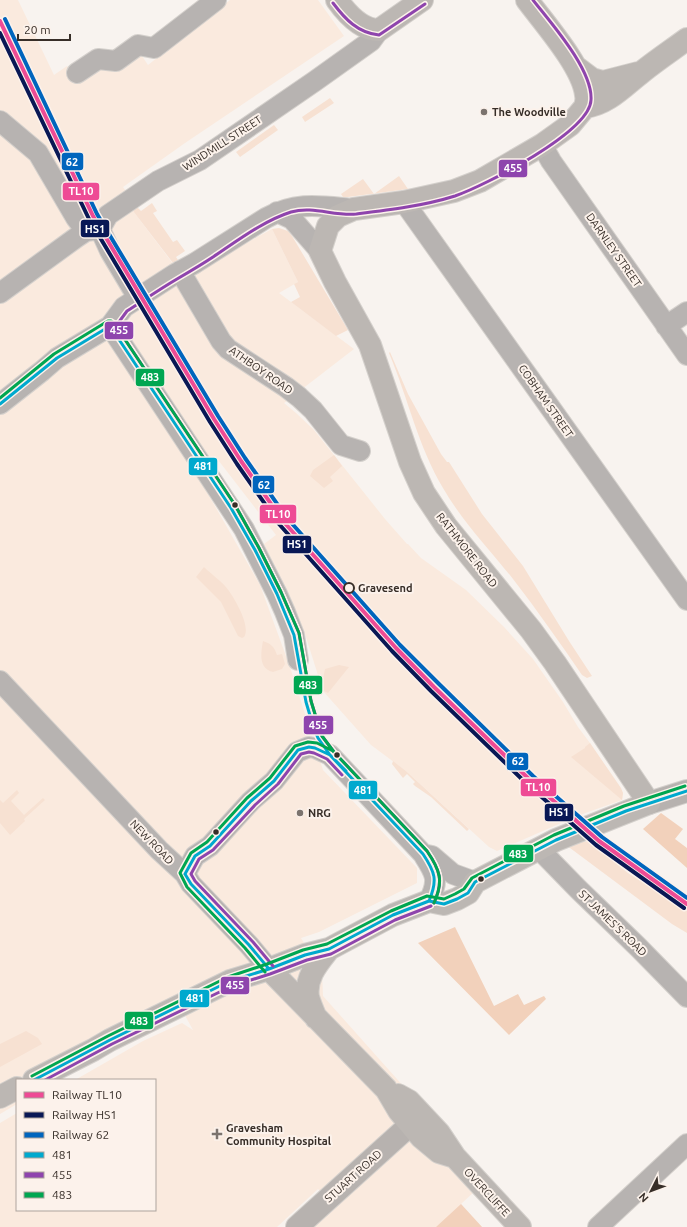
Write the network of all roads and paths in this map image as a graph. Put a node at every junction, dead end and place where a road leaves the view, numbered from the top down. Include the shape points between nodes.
1 (216, 0) edge
2 (337, 0) edge
3 (422, 0) edge
4 (527, 0) edge
5 (379, 30) junction
6 (687, 39) edge
7 (576, 67) junction
8 (642, 72) junction
9 (77, 73) dead end
10 (585, 107) junction
11 (0, 121) edge
12 (542, 145) junction
13 (404, 202) junction
14 (354, 208) junction
15 (277, 212) junction
16 (86, 233) junction
17 (320, 251) junction
18 (176, 274) junction
19 (0, 293) edge
20 (138, 298) junction
21 (687, 312) edge
22 (110, 326) junction
23 (666, 326) junction
24 (687, 355) edge
25 (0, 404) edge
26 (360, 451) dead end
27 (687, 600) edge
28 (298, 660) dead end
29 (0, 681) edge
30 (687, 791) edge
31 (649, 803) junction
32 (539, 849) junction
33 (423, 854) junction
34 (185, 874) junction
35 (475, 882) junction
36 (429, 901) junction
37 (329, 949) junction
38 (269, 970) junction
39 (687, 997) edge
40 (316, 1020) junction
41 (36, 1079) edge
42 (16, 1089) edge
43 (386, 1090) junction
44 (0, 1097) edge
45 (410, 1125) junction
46 (687, 1144) edge
47 (444, 1147) junction
48 (297, 1227) edge
49 (520, 1227) edge
50 (598, 1227) edge

1 - 9 street via 154,48 138,46 116,61 98,59
2 - 5 main road via 347,14 369,29
3 - 5 main road, WINDMILL STREET
4 - 7 main road
5 - 16 street, WINDMILL STREET via 371,42 321,77 204,157 156,183
6 - 8 main road
7 - 8 main road via 592,79 603,82
7 - 10 main road via 585,90
8 - 10 main road via 617,93 596,105
10 - 12 main road via 570,125
11 - 16 street via 38,153
12 - 13 main road via 480,181 454,191
12 - 23 street, DARNLEY STREET
13 - 14 main road
13 - 27 street, COBHAM STREET
14 - 15 street via 309,205
14 - 17 main road via 338,216 328,226
15 - 17 street, RATHMORE ROAD via 292,219
15 - 18 street
16 - 19 street, WINDMILL STREET
16 - 20 street via 110,251
17 - 31 main road, RATHMORE ROAD via 370,345 410,462 424,493 446,526 555,662
18 - 20 street
18 - 26 street, ATHBOY ROAD via 228,349 299,397 341,445
20 - 22 street via 124,307
21 - 23 street
22 - 25 street via 58,358
22 - 28 street via 244,529 285,612 294,635
23 - 24 street, DARNLEY STREET
29 - 34 street, NEW ROAD via 159,850
30 - 31 main road
31 - 32 main road via 560,838
32 - 35 main road
32 - 39 street, ST JAMES'S ROAD
33 - 34 street via 330,755 309,747 297,752 274,781 251,801 210,846 195,856
33 - 35 street via 432,856 454,874
33 - 36 street via 434,871 436,880
34 - 38 street, NEW ROAD via 191,884
35 - 36 main road via 468,893 457,899 444,904
36 - 37 main road via 393,915
37 - 38 main road via 305,954
37 - 40 main road via 315,967 308,984 308,996
38 - 40 main road, NEW ROAD
38 - 41 main road via 230,981
40 - 43 main road, NEW ROAD
42 - 44 main road
43 - 45 main road, NEW ROAD
43 - 47 main road, NEW ROAD via 408,1101
45 - 47 main road
45 - 48 main road, STUART ROAD
46 - 50 street
47 - 49 main road, OVERCLIFFE via 453,1175 467,1189 490,1195

